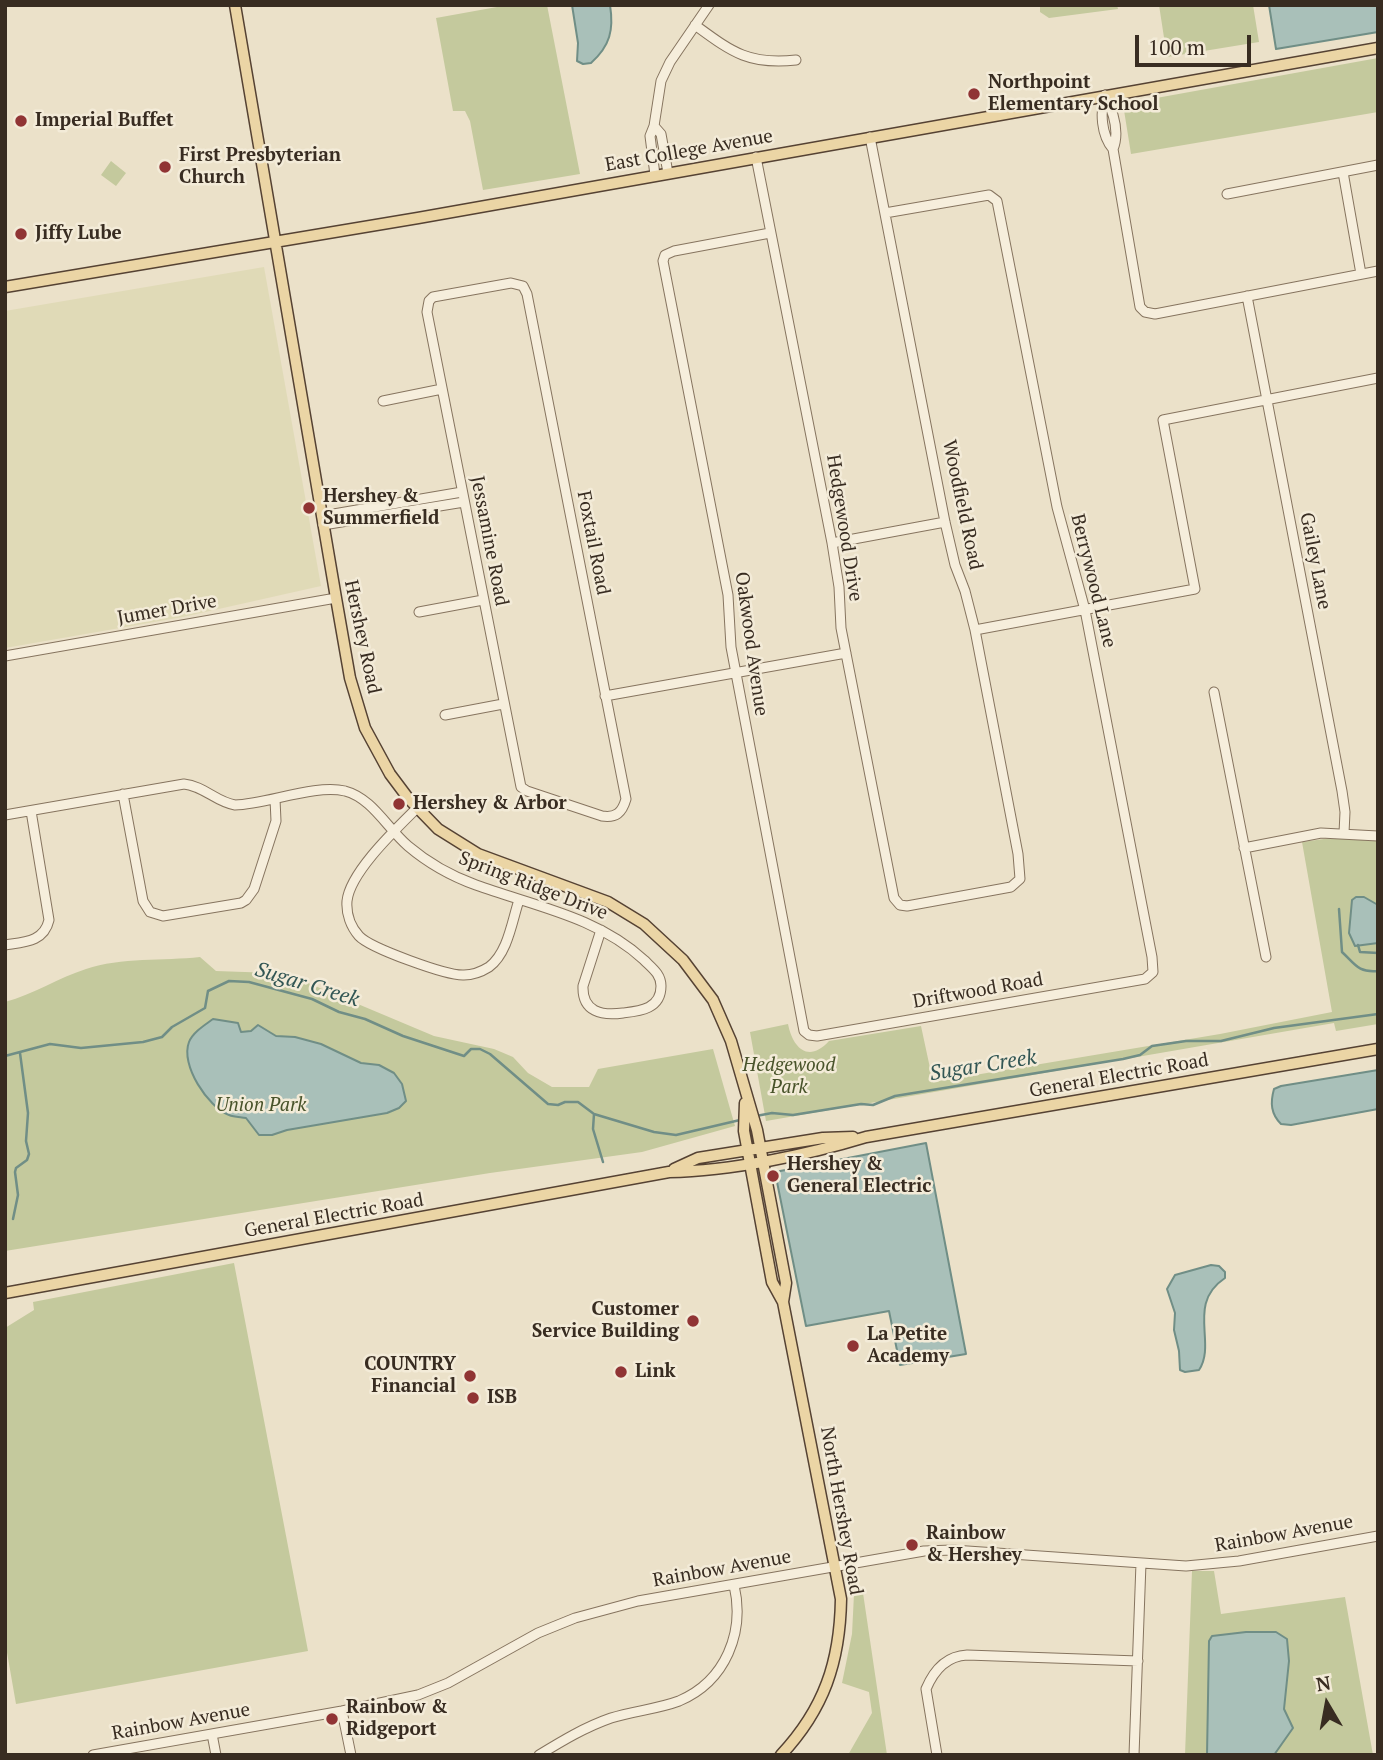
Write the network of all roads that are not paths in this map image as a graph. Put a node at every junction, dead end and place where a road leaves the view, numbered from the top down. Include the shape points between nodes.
1 (234, 5) edge
2 (709, 5) edge
3 (695, 25) junction
4 (1378, 48) edge
5 (796, 60) dead end
6 (1105, 95) junction
7 (654, 126) junction
8 (870, 137) junction
9 (756, 157) junction
10 (1378, 165) edge
11 (1343, 172) junction
12 (668, 173) junction
13 (655, 175) junction
14 (1227, 194) dead end
15 (885, 213) junction
16 (770, 233) junction
17 (275, 242) junction
18 (1378, 271) edge
19 (1361, 274) junction
20 (523, 286) joint
21 (5, 287) edge
22 (1247, 296) junction
23 (1378, 378) edge
24 (442, 389) junction
25 (1266, 400) junction
26 (383, 401) dead end
27 (462, 492) junction
28 (464, 502) junction
29 (383, 510) junction
30 (322, 521) junction
31 (945, 522) junction
32 (831, 543) junction
33 (336, 598) junction
34 (483, 600) junction
35 (1085, 610) junction
36 (419, 612) dead end
37 (975, 630) junction
38 (846, 653) junction
39 (5, 656) edge
40 (735, 673) junction
41 (1213, 692) dead end
42 (605, 696) junction
43 (503, 704) junction
44 (445, 715) dead end
45 (521, 787) joint
46 (123, 794) junction
47 (275, 799) junction
48 (417, 808) junction
49 (31, 811) junction
50 (5, 815) edge
51 (393, 832) junction
52 (1344, 833) junction
53 (1378, 835) edge
54 (1244, 848) junction
55 (519, 900) junction
56 (897, 903) joint
57 (601, 930) junction
58 (5, 945) edge
59 (1266, 957) dead end
60 (1151, 975) joint
61 (808, 1035) joint
62 (1378, 1049) edge
63 (745, 1093) junction
64 (866, 1137) junction
65 (761, 1147) junction
66 (747, 1149) junction
67 (763, 1160) junction
68 (750, 1163) junction
69 (669, 1171) junction
70 (5, 1293) edge
71 (783, 1301) junction
72 (1378, 1536) edge
73 (1141, 1563) junction
74 (836, 1567) junction
75 (734, 1585) junction
76 (1138, 1661) junction
77 (342, 1711) junction
78 (212, 1734) junction
79 (114, 1753) edge
80 (93, 1755) edge
81 (216, 1755) edge
82 (351, 1755) edge
83 (539, 1755) edge
84 (781, 1755) edge
85 (937, 1755) edge
86 (1134, 1755) edge

1 - 17 main road, Hershey Road
2 - 3 street
3 - 5 street via 744,57
3 - 7 street via 661,81
4 - 6 main road, East College Avenue
6 - 8 main road, East College Avenue
6 - 22 street via 1112,108 1117,139 1113,149 1140,307 1155,314
7 - 12 street
7 - 13 street via 650,136
8 - 9 main road, East College Avenue
8 - 15 street, Woodfield Road
9 - 12 main road, East College Avenue
9 - 16 street, Hedgewood Drive
10 - 11 street
11 - 14 street
11 - 19 street
12 - 13 main road, East College Avenue
13 - 17 main road, East College Avenue
15 - 31 street, Woodfield Road
15 - 35 street, Berrywood Lane via 994,197 1001,212 1059,517
16 - 32 street, Hedgewood Drive
16 - 40 street, Oakwood Avenue via 674,251 663,261 727,595
17 - 21 main road, East College Avenue
17 - 30 main road, Hershey Road
18 - 19 street
19 - 22 street
20 - 24 street, Jessamine Road via 511,282 429,301 427,312
20 - 42 street, Foxtail Road
22 - 25 street, Gailey Lane
23 - 25 street
24 - 26 street
24 - 27 street, Jessamine Road
25 - 35 street via 1163,420 1195,589
25 - 52 street, Gailey Lane via 1342,791
27 - 28 street, Jessamine Road
27 - 29 street
28 - 29 street
28 - 34 street, Jessamine Road
29 - 30 street
30 - 33 main road, Hershey Road
31 - 32 street
31 - 37 street, Woodfield Road
32 - 38 street, Hedgewood Drive
33 - 39 street, Jumer Drive
33 - 48 main road, Hershey Road via 350,678 365,728 390,774
34 - 36 street
34 - 43 street, Jessamine Road
35 - 37 street
35 - 60 street, Berrywood Lane via 1152,957
37 - 56 street, Woodfield Road via 1020,881 1011,887 907,906
38 - 40 street
38 - 56 street, Hedgewood Drive
40 - 42 street
40 - 61 street, Oakwood Avenue
41 - 54 street
42 - 45 street, Foxtail Road via 626,799 619,814 602,816
43 - 44 street
43 - 45 street, Jessamine Road
46 - 47 street, Spring Ridge Drive via 184,784 235,805
46 - 47 street via 142,901 150,912 163,916 240,903 251,895 276,821
46 - 49 street, Spring Ridge Drive
47 - 51 street, Spring Ridge Drive via 329,790 347,792 365,801
48 - 51 street
48 - 63 main road, Hershey Road via 438,829 478,854 608,902 644,924 683,960 713,1000 731,1041
49 - 50 street, Spring Ridge Drive
49 - 58 street via 49,920 39,937
51 - 55 street, Spring Ridge Drive via 441,869
51 - 55 street via 349,894 350,921 367,943 453,975 478,973 500,955
52 - 53 street
52 - 54 street
54 - 59 street
55 - 57 street, Spring Ridge Drive
57 - 57 street, Spring Ridge Drive via 583,986 585,1000 593,1011 608,1015 650,1007 661,990 659,976
60 - 61 street, Driftwood Road via 1012,1003
62 - 64 main road, General Electric Road
63 - 65 main road, Hershey Road
63 - 66 main road, Hershey Road
64 - 65 main road, General Electric Road
64 - 67 main road, General Electric Road
65 - 66 main road, General Electric Road
65 - 67 main road, Hershey Road
66 - 68 main road, North Hershey Road
66 - 69 main road, General Electric Road via 698,1158
67 - 68 main road, General Electric Road
67 - 71 main road, North Hershey Road via 786,1283
68 - 69 main road, General Electric Road
68 - 71 main road, North Hershey Road via 772,1282
69 - 70 main road, General Electric Road
71 - 74 main road, North Hershey Road
72 - 73 street, Rainbow Avenue via 1210,1565
73 - 74 street, Rainbow Avenue via 937,1550
73 - 76 street
74 - 75 street, Rainbow Avenue
74 - 84 main road, North Hershey Road via 841,1599 836,1657 813,1715
75 - 77 street, Rainbow Avenue via 638,1601 575,1618 418,1695
75 - 83 street via 738,1606 735,1639 709,1681 680,1700 609,1719
76 - 85 street via 954,1657 941,1665 926,1689
76 - 86 street
77 - 78 street, Rainbow Avenue
77 - 82 street
78 - 79 street, Rainbow Avenue
78 - 81 street
79 - 80 street, Rainbow Avenue

